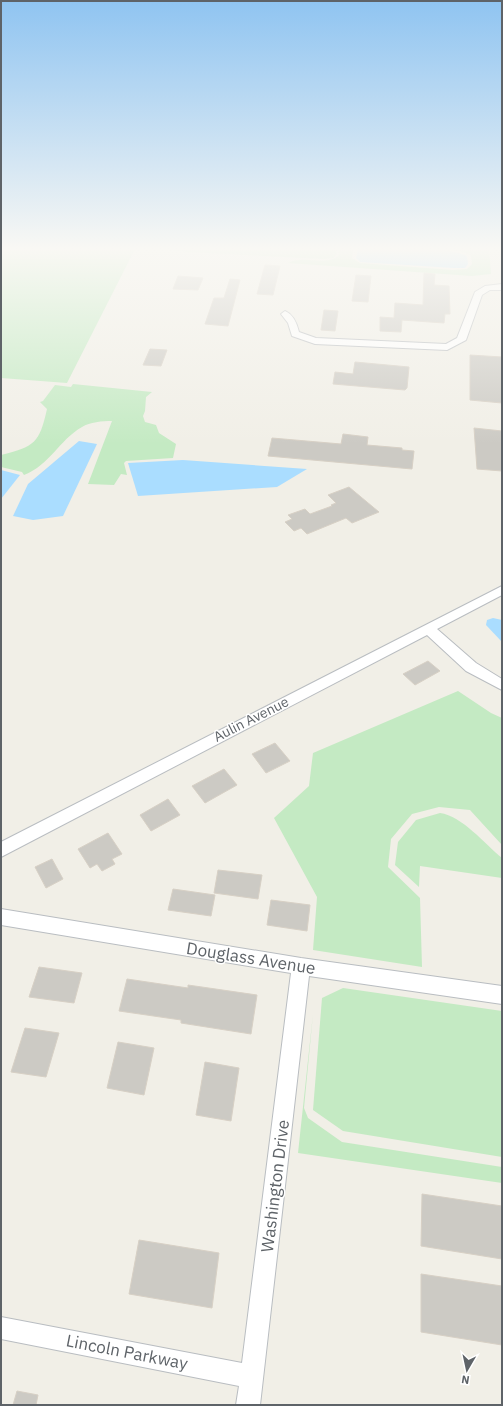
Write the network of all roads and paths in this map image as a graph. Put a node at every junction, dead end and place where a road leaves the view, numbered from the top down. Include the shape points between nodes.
1 (471, 313) edge
2 (285, 314) dead end
3 (502, 590) edge
4 (428, 628) junction
5 (502, 685) edge
6 (1, 850) edge
7 (1, 917) edge
8 (301, 966) junction
9 (502, 995) edge
10 (1, 1328) edge
11 (252, 1377) junction
12 (248, 1405) edge

1 - 2 street via 461,340 448,347 315,341 294,334 292,322
3 - 4 street, Aulin Avenue
4 - 5 street via 471,667
4 - 6 street, Aulin Avenue
7 - 8 street, Douglass Avenue
8 - 9 street, Douglass Avenue
8 - 11 street, Washington Drive
10 - 11 street, Lincoln Parkway
11 - 12 street, Washington Drive

